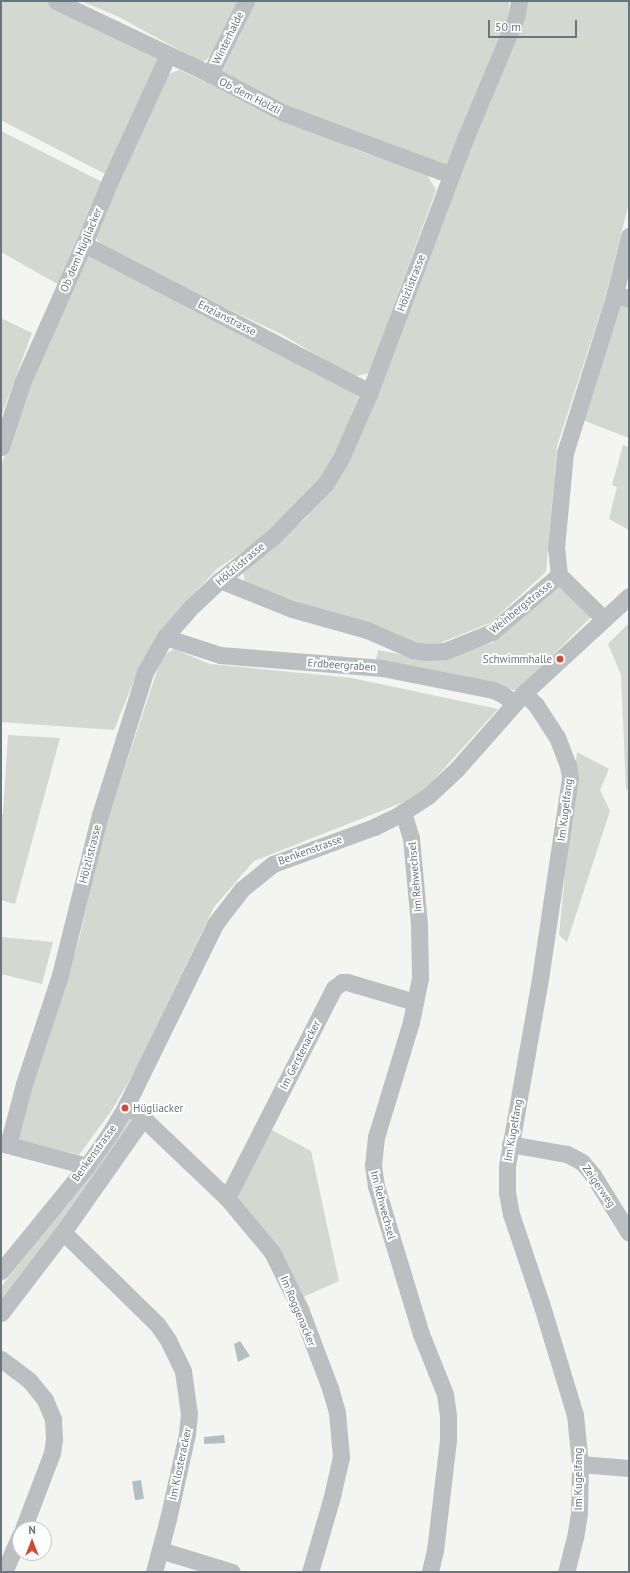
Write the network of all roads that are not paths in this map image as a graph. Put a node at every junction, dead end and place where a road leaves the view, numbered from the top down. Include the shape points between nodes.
1 (56, 1) edge
2 (246, 1) edge
3 (519, 1) edge
4 (168, 55) junction
5 (210, 74) junction
6 (451, 175) junction
7 (629, 236) edge
8 (84, 244) junction
9 (622, 296) edge
10 (369, 392) junction
11 (1, 447) edge
12 (559, 575) junction
13 (220, 580) junction
14 (629, 596) edge
15 (604, 619) junction
16 (165, 637) junction
17 (520, 698) junction
18 (403, 812) junction
19 (415, 1002) junction
20 (126, 1105) junction
21 (143, 1118) junction
22 (5, 1144) edge
23 (510, 1144) junction
24 (87, 1166) junction
25 (227, 1198) junction
26 (63, 1232) junction
27 (629, 1233) edge
28 (1, 1271) edge
29 (1, 1312) edge
30 (1, 1359) edge
31 (580, 1464) junction
32 (629, 1468) edge
33 (26, 1521) edge
34 (160, 1550) junction
35 (12, 1554) edge
36 (4, 1572) edge
37 (154, 1572) edge
38 (232, 1572) edge
39 (310, 1572) edge
40 (430, 1572) edge
41 (566, 1572) edge

1 - 4 street, Ob dem Hölzli
2 - 5 street, Winterhalde
3 - 6 street, Hölzlistrasse via 516,17
4 - 5 street, Ob dem Hölzli
4 - 8 street, Ob dem Hügliacker
5 - 6 street, Ob dem Hölzli via 284,113
6 - 10 street, Hölzlistrasse
7 - 9 street, Weinbergstrasse
8 - 10 street, Enzianstrasse
8 - 11 street, Ob dem Hügliacker via 22,383
9 - 12 street, Weinbergstrasse via 565,453 556,548
10 - 13 street, Hölzlistrasse via 342,456 326,483 273,537
12 - 13 street, Weinbergstrasse via 492,632 446,651 425,652 413,650 352,625 292,609
12 - 15 street
13 - 16 street, Hölzlistrasse via 189,609
14 - 15 street, Benkenstrasse
15 - 17 street, Benkenstrasse
16 - 17 street, Erdbeergraben via 220,655 389,669
16 - 22 street, Hölzlistrasse via 145,672 100,814 60,975
17 - 18 street, Benkenstrasse via 456,770 428,796
17 - 23 street, Im Kugelfang via 536,705 558,737 570,778 541,972
18 - 19 street, Im Rehwechsel via 411,838 419,925 420,978
18 - 20 street, Benkenstrasse via 374,827 273,864 242,889 215,924
19 - 25 street, Im Gerstenacker via 347,982 342,982 334,988
19 - 40 street, Im Rehwechsel via 376,1137 373,1165 376,1186 389,1231 421,1334 445,1394 447,1408 448,1440
20 - 21 street, Im Roggenacker
20 - 24 street, Benkenstrasse
21 - 25 street, Im Roggenacker
21 - 26 street, Benkenstrasse
22 - 24 street
23 - 27 street, Zeigerweg via 567,1154 582,1162
23 - 31 street, Im Kugelfang via 506,1166 506,1192 575,1415
24 - 28 street, Benkenstrasse
25 - 39 street, Im Roggenacker via 272,1252 300,1309 330,1388 339,1422 341,1457
26 - 29 street, Benkenstrasse
26 - 34 street, Im Klosteracker via 157,1324 168,1340 182,1371 189,1414 187,1434
30 - 33 street via 30,1380 45,1400 53,1420 52,1453
31 - 32 street
31 - 41 street, Im Kugelfang via 579,1513
34 - 37 street, Im Klosteracker
34 - 38 street
35 - 36 street

